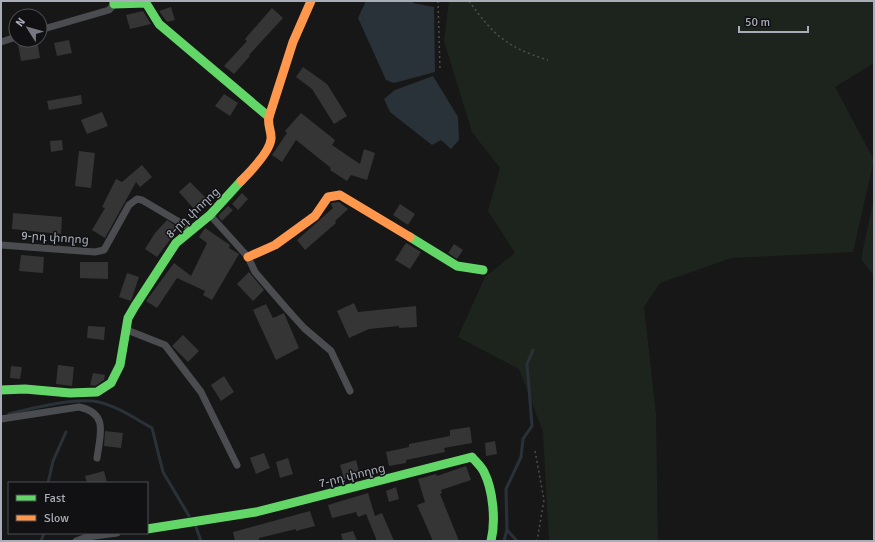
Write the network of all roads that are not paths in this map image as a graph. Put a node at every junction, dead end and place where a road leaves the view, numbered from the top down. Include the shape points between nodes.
1 (311, 1) edge
2 (115, 2) edge
3 (48, 28) edge
4 (269, 117) junction
5 (210, 215) junction
6 (191, 229) junction
7 (1, 245) edge
8 (248, 257) junction
9 (483, 270) dead end
10 (127, 330) junction
11 (1, 390) edge
12 (350, 391) dead end
13 (1, 418) edge
14 (97, 458) dead end
15 (237, 465) dead end
16 (148, 529) edge
17 (110, 534) edge
18 (76, 541) edge
19 (491, 541) edge

1 - 4 street, 8-րդ փողոց via 293,42
2 - 3 street via 109,10
2 - 4 street via 146,3 159,24
4 - 5 street, 8-րդ փողոց via 271,140 258,163
5 - 6 street, 8-րդ փողոց
5 - 8 street
6 - 7 street, 9-րդ փողոց via 137,199 129,205 104,250 95,252
6 - 10 street, 8-րդ փողոց via 176,244 135,306 128,318
8 - 9 street via 275,245 315,216 328,197 340,195 457,266
8 - 12 street via 255,272 286,308 304,328 331,351
10 - 11 street, 8-րդ փողոց via 120,365 111,383 97,392
10 - 15 street via 165,345 201,392
13 - 14 street via 72,408 88,409 97,416 101,424
16 - 19 street, 7-րդ փողոց via 256,512 472,457 486,474 494,535
17 - 18 street

